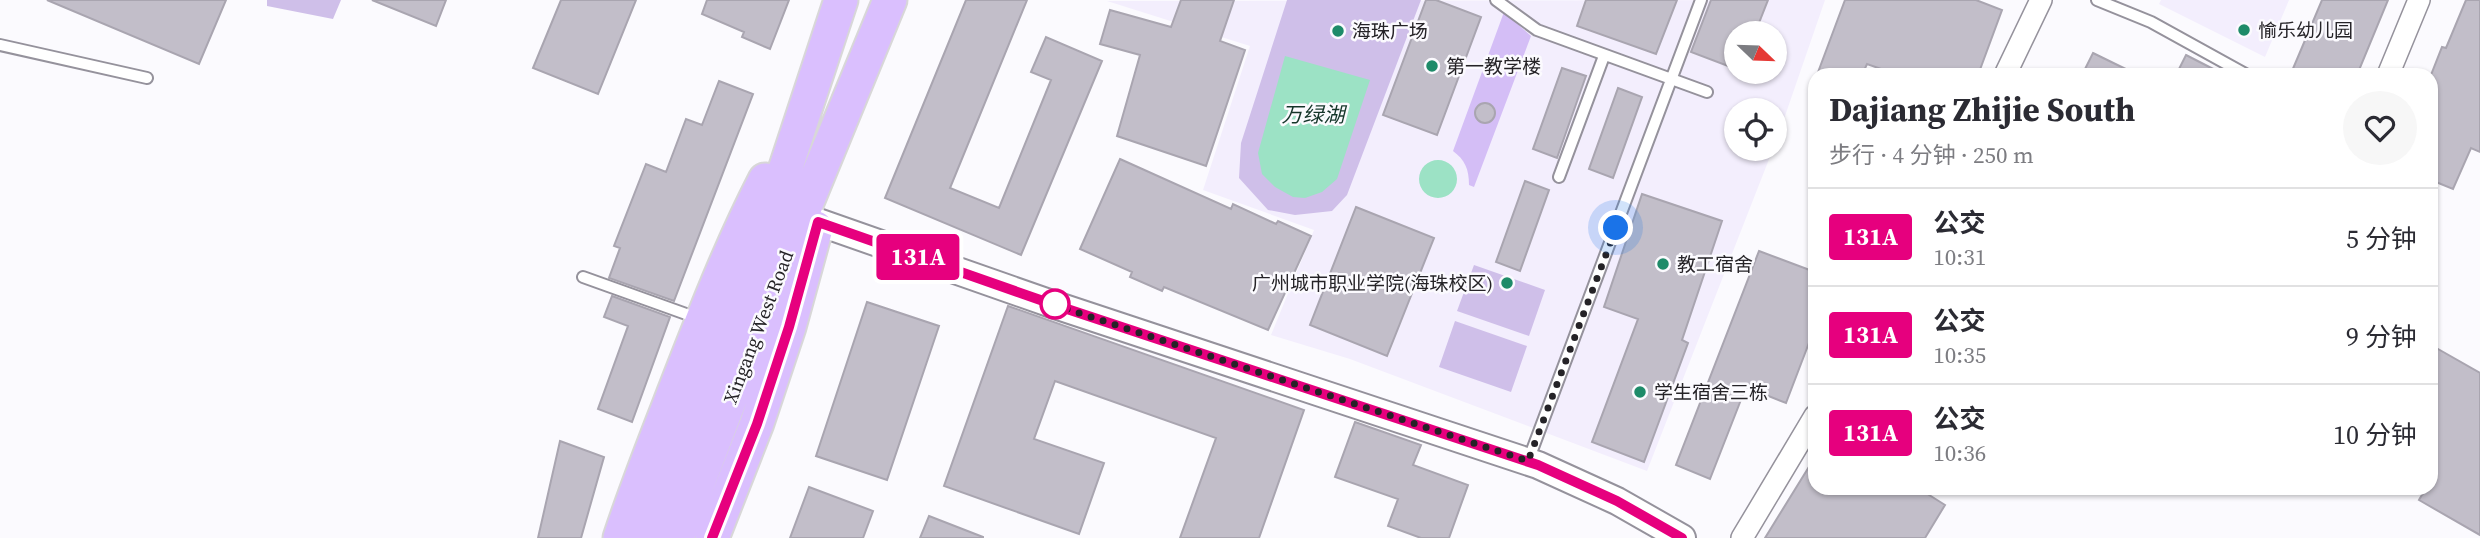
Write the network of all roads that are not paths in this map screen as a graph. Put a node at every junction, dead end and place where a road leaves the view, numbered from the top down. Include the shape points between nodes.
1 (841, 0) edge
2 (890, 0) edge
3 (1496, 0) edge
4 (1701, 0) edge
5 (2097, 0) edge
6 (2419, 0) edge
7 (2035, 2) edge
8 (0, 45) edge
9 (1604, 55) junction
10 (2008, 68) edge
11 (2234, 68) edge
12 (2391, 68) edge
13 (147, 78) dead end
14 (1672, 79) junction
15 (1707, 92) dead end
16 (804, 111) junction
17 (838, 130) junction
18 (1559, 177) dead end
19 (818, 222) junction
20 (583, 277) dead end
21 (703, 320) junction
22 (1808, 428) edge
23 (1528, 461) junction
24 (620, 538) edge
25 (651, 538) edge
26 (677, 538) edge
27 (712, 538) edge
28 (1682, 538) edge
29 (1742, 538) edge

1 - 16 main road, Xingang West Road
2 - 17 main road, Xingang West Road
3 - 9 lane via 1537,30
4 - 14 lane
5 - 11 lane via 2151,22
6 - 12 street
7 - 10 street
8 - 13 lane
9 - 14 lane
9 - 18 lane
14 - 15 lane
14 - 23 lane
16 - 21 main road via 751,207
16 - 25 main road, Xingang West Road via 755,261
17 - 19 main road
17 - 26 main road, Xingang West Road
19 - 23 street
19 - 27 main road via 757,424
20 - 21 lane
21 - 24 main road
22 - 29 street
23 - 28 street via 1617,501

